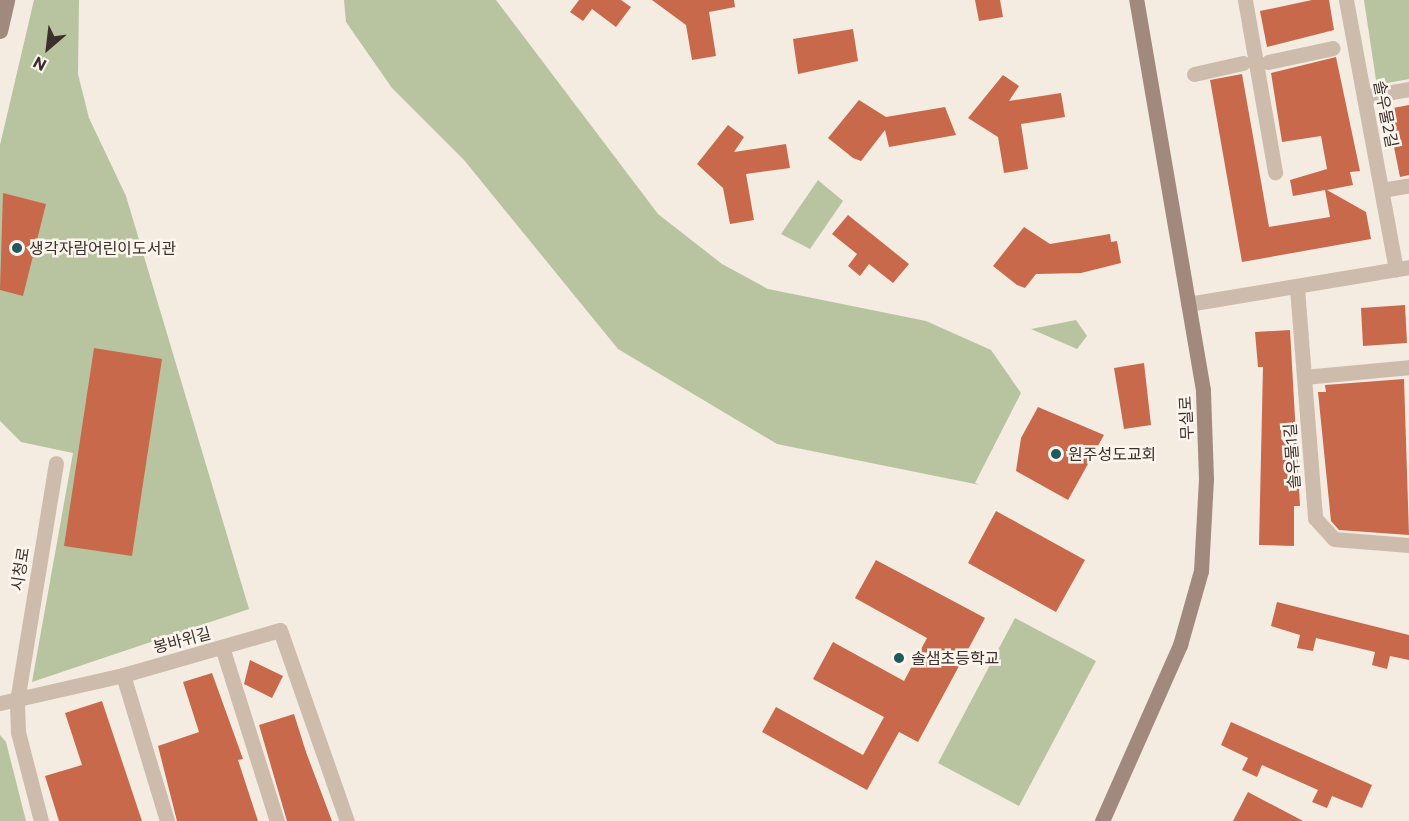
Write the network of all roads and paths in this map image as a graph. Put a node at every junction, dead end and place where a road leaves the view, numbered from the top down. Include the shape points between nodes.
1 (7, 0) edge
2 (1136, 0) edge
3 (1245, 0) edge
4 (1346, 0) edge
5 (0, 31) edge
6 (1332, 48) dead end
7 (1268, 62) dead end
8 (1243, 63) dead end
9 (1194, 74) dead end
10 (1409, 88) edge
11 (1364, 97) junction
12 (1275, 172) dead end
13 (1409, 185) edge
14 (1382, 190) junction
15 (1403, 268) edge
16 (1297, 288) junction
17 (1188, 304) junction
18 (1409, 367) edge
19 (1304, 377) junction
20 (56, 463) dead end
21 (1409, 545) edge
22 (222, 647) junction
23 (123, 675) junction
24 (16, 701) junction
25 (0, 703) edge
26 (41, 821) edge
27 (167, 821) edge
28 (277, 821) edge
29 (347, 821) edge
30 (1102, 821) edge

1 - 5 street
2 - 17 street, 무실로
3 - 12 street
4 - 11 street, 솔우물2길
6 - 7 street
8 - 9 street
10 - 11 street
11 - 14 street, 솔우물2길
13 - 14 street
14 - 15 street, 솔우물2길
15 - 16 street
16 - 17 street
16 - 19 street, 솔우물1길
17 - 30 street, 무실로 via 1203,390 1201,571 1180,645
18 - 19 street
19 - 21 street, 솔우물1길 via 1318,526 1334,539
20 - 24 street, 시청로
22 - 23 street, 봉바위길
22 - 28 street, 봉바위길
22 - 29 street via 280,630
23 - 24 street, 봉바위길
23 - 27 street
24 - 25 street
24 - 26 street, 시청로 via 18,732

